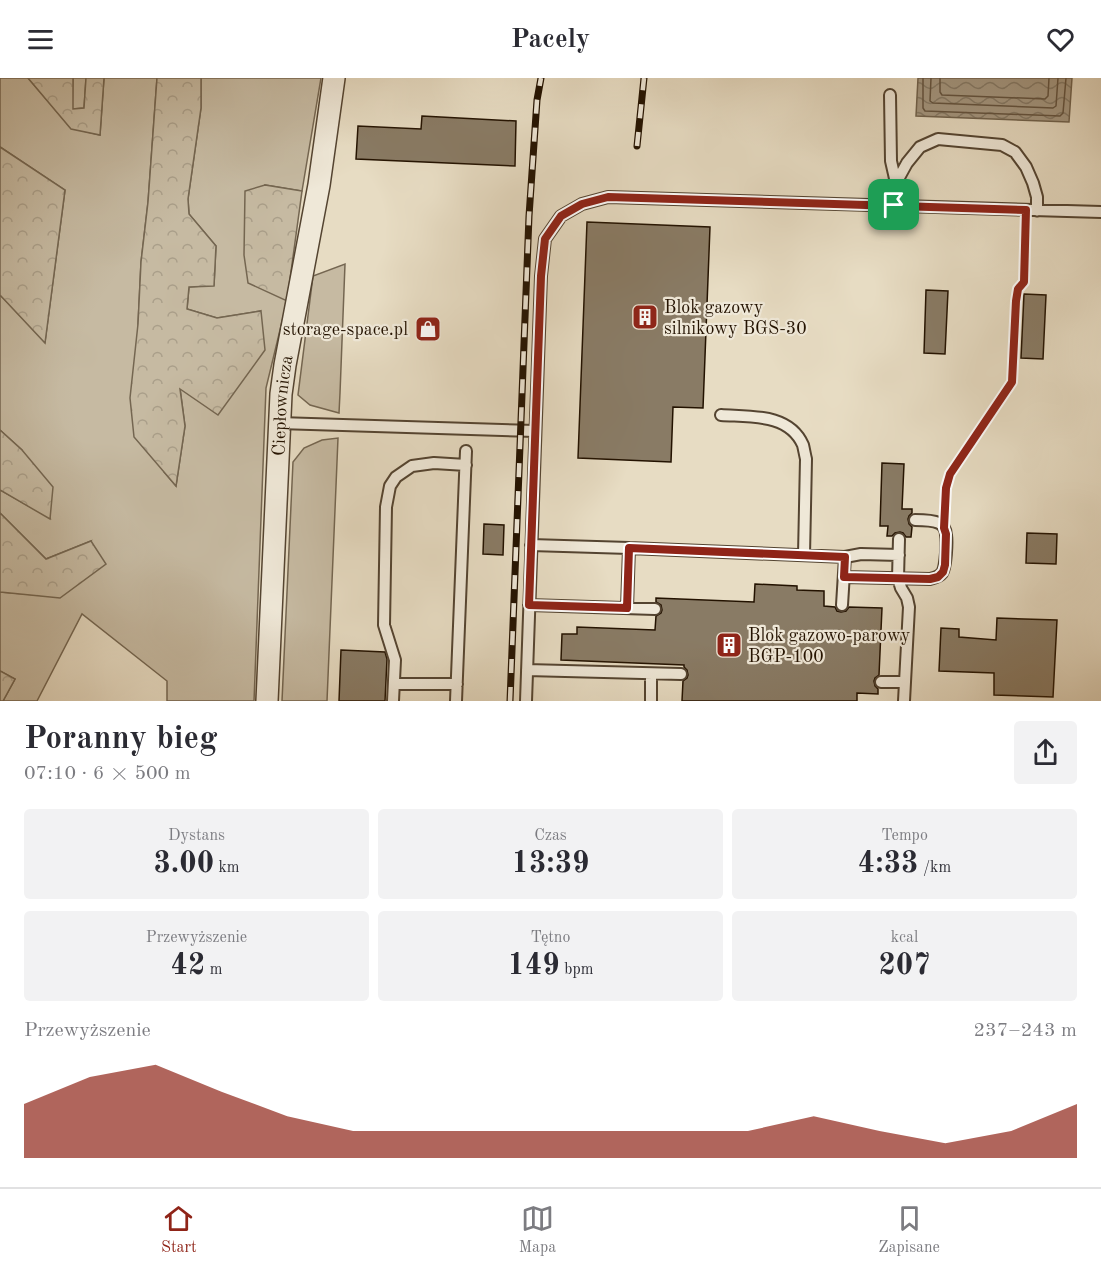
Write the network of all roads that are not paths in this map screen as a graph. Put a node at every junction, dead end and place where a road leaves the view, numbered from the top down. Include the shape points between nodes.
1 (334, 78) edge
2 (890, 95) dead end
3 (896, 183) junction
4 (894, 205) junction
5 (1032, 211) junction
6 (1101, 212) edge
7 (721, 415) dead end
8 (279, 423) junction
9 (535, 431) junction
10 (466, 451) dead end
11 (466, 465) junction
12 (915, 520) dead end
13 (899, 539) dead end
14 (531, 545) junction
15 (629, 548) junction
16 (804, 555) junction
17 (899, 555) junction
18 (845, 557) junction
19 (844, 577) junction
20 (898, 578) junction
21 (529, 605) junction
22 (842, 605) dead end
23 (627, 608) junction
24 (655, 609) dead end
25 (527, 670) junction
26 (651, 674) junction
27 (681, 674) dead end
28 (881, 682) dead end
29 (905, 682) junction
30 (394, 684) junction
31 (457, 684) junction
32 (267, 701) edge
33 (393, 701) edge
34 (456, 701) edge
35 (526, 701) edge
36 (651, 701) edge
37 (904, 701) edge

1 - 8 street, Ciepłownicza via 319,185 285,365
2 - 3 lane via 891,161
3 - 4 lane
3 - 5 lane via 920,147 938,139 1002,145 1015,152 1026,167 1036,189
4 - 5 lane
4 - 9 lane via 608,197 582,204 561,216 545,239
5 - 6 lane
7 - 16 lane via 765,417 794,432 802,445 806,459
8 - 9 lane
8 - 32 street, Ciepłownicza
9 - 14 lane
10 - 11 lane
11 - 30 lane via 412,466 390,486 386,507 384,625 395,660
11 - 31 lane
12 - 20 lane via 932,521 944,528 943,572 930,579
13 - 17 lane
14 - 15 lane
14 - 21 lane
15 - 16 lane
15 - 23 lane
16 - 18 lane
17 - 18 lane
17 - 20 lane
18 - 19 lane
19 - 20 lane
19 - 22 lane
20 - 29 lane via 909,608
21 - 23 lane
21 - 25 lane
23 - 24 lane
25 - 26 lane
25 - 35 lane
26 - 27 lane
26 - 36 lane
28 - 29 lane
29 - 37 lane
30 - 31 lane
30 - 33 lane
31 - 34 lane

